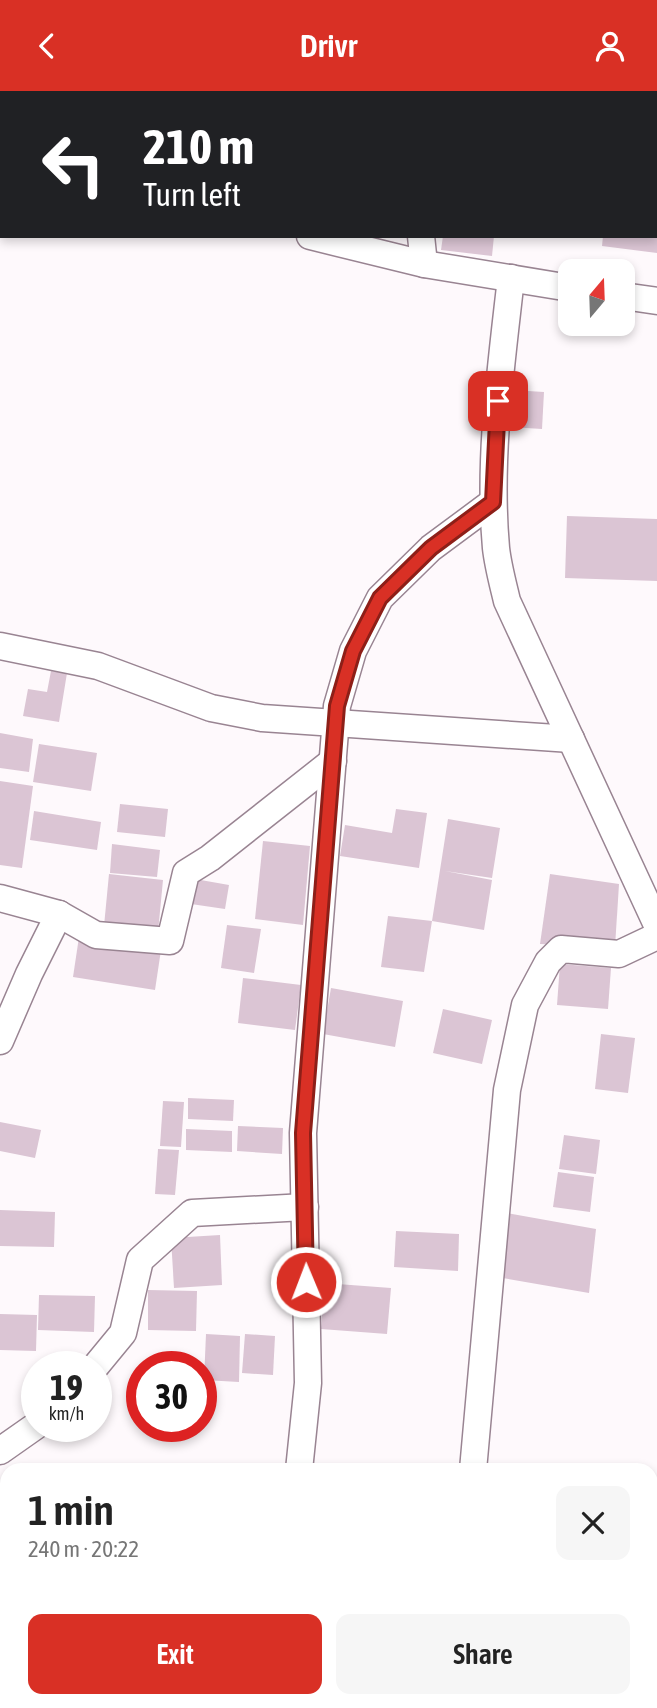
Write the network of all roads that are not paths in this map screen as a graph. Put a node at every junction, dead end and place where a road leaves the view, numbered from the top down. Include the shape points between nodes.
1 (318, 238) edge
2 (421, 238) edge
3 (424, 264) junction
4 (511, 278) junction
5 (558, 286) edge
6 (635, 298) edge
7 (657, 301) edge
8 (493, 502) junction
9 (0, 646) edge
10 (336, 722) junction
11 (571, 739) junction
12 (333, 761) junction
13 (0, 898) edge
14 (59, 914) junction
15 (657, 925) edge
16 (657, 936) edge
17 (0, 1041) edge
18 (305, 1207) junction
19 (108, 1351) edge
20 (21, 1433) edge
21 (3, 1442) edge
22 (300, 1463) edge
23 (474, 1463) edge

1 - 3 street
2 - 3 street
3 - 4 street
4 - 5 street
4 - 8 street
6 - 7 street
8 - 10 street via 431,548 380,598 353,651
8 - 11 street via 496,551 507,601
9 - 10 street via 98,666 211,708 262,718
10 - 11 street
10 - 12 street
11 - 15 street
12 - 14 street via 186,873 170,941 96,935
12 - 18 street via 303,1133
13 - 14 street
14 - 17 street
16 - 23 street via 619,954 561,949 548,962 525,1005 507,1090
18 - 19 street via 192,1213 140,1261 123,1333
18 - 22 street via 308,1383
20 - 21 street

